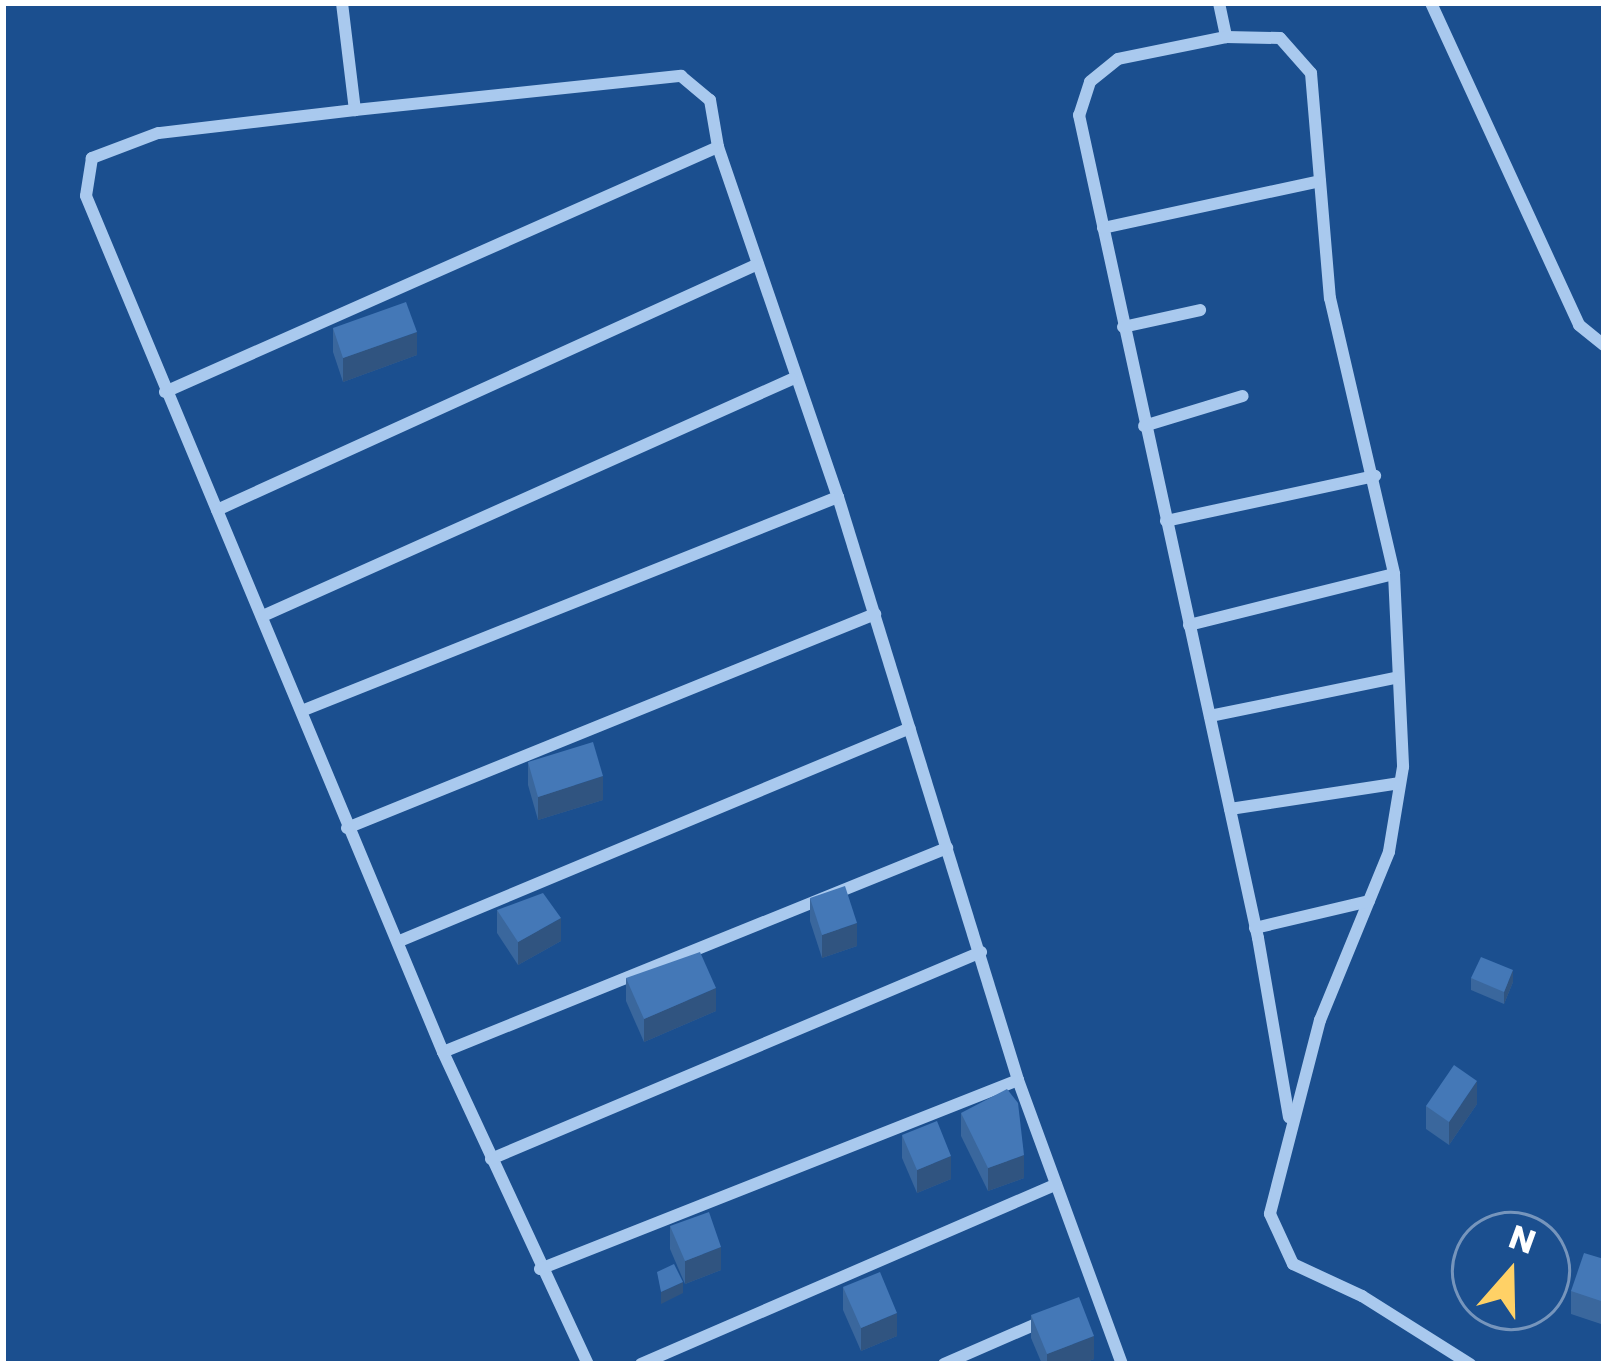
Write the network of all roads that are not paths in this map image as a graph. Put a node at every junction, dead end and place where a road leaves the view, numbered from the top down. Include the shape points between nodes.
1 (342, 3) edge
2 (1219, 3) edge
3 (1431, 3) edge
4 (1226, 37) junction
5 (356, 110) junction
6 (718, 147) junction
7 (1320, 181) junction
8 (1102, 228) junction
9 (758, 264) junction
10 (1200, 310) dead end
11 (1123, 327) junction
12 (1604, 345) edge
13 (792, 379) junction
14 (165, 392) junction
15 (1243, 395) dead end
16 (1144, 426) junction
17 (1375, 476) junction
18 (838, 497) junction
19 (217, 510) junction
20 (1166, 521) junction
21 (1394, 574) junction
22 (875, 614) junction
23 (266, 615) junction
24 (1190, 625) junction
25 (1395, 678) junction
26 (304, 710) junction
27 (1210, 716) junction
28 (910, 728) junction
29 (1400, 783) junction
30 (1230, 809) junction
31 (347, 828) junction
32 (946, 848) junction
33 (1369, 901) junction
34 (1256, 928) junction
35 (402, 940) junction
36 (981, 952) junction
37 (443, 1052) junction
38 (1018, 1080) junction
39 (1290, 1124) junction
40 (490, 1159) junction
41 (1055, 1184) junction
42 (540, 1269) junction
43 (1100, 1297) junction
44 (1080, 1305) edge
45 (1060, 1314) edge
46 (588, 1364) edge
47 (641, 1364) edge
48 (944, 1364) edge
49 (1122, 1364) edge
50 (1470, 1364) edge

1 - 5 street
2 - 4 street
3 - 12 street via 1579,325
4 - 7 street via 1280,38 1311,73
4 - 8 street via 1118,59 1090,82 1079,116
5 - 6 street via 680,76 710,100
5 - 14 street via 158,133 92,158 86,196
6 - 9 street
6 - 14 street
7 - 8 street
7 - 17 street via 1330,298
8 - 11 street
9 - 13 street
9 - 19 street
10 - 11 street
11 - 16 street
13 - 18 street
13 - 23 street
14 - 19 street
15 - 16 street
16 - 20 street
17 - 20 street
17 - 21 street
18 - 22 street
18 - 26 street
19 - 23 street
20 - 24 street
21 - 24 street
21 - 25 street
22 - 28 street
22 - 31 street
23 - 26 street
24 - 27 street
25 - 27 street
25 - 29 street
26 - 31 street
27 - 30 street
28 - 32 street
28 - 35 street
29 - 30 street
29 - 33 street via 1389,852
30 - 34 street
31 - 35 street
32 - 36 street
32 - 37 street
33 - 34 street
33 - 39 street via 1320,1020
34 - 39 street
35 - 37 street
36 - 38 street
36 - 40 street
37 - 40 street
38 - 41 street
38 - 42 street
39 - 50 street via 1270,1214 1292,1264 1362,1296
40 - 42 street
41 - 43 street
41 - 47 street
42 - 46 street
43 - 44 street
43 - 49 street
45 - 48 street

